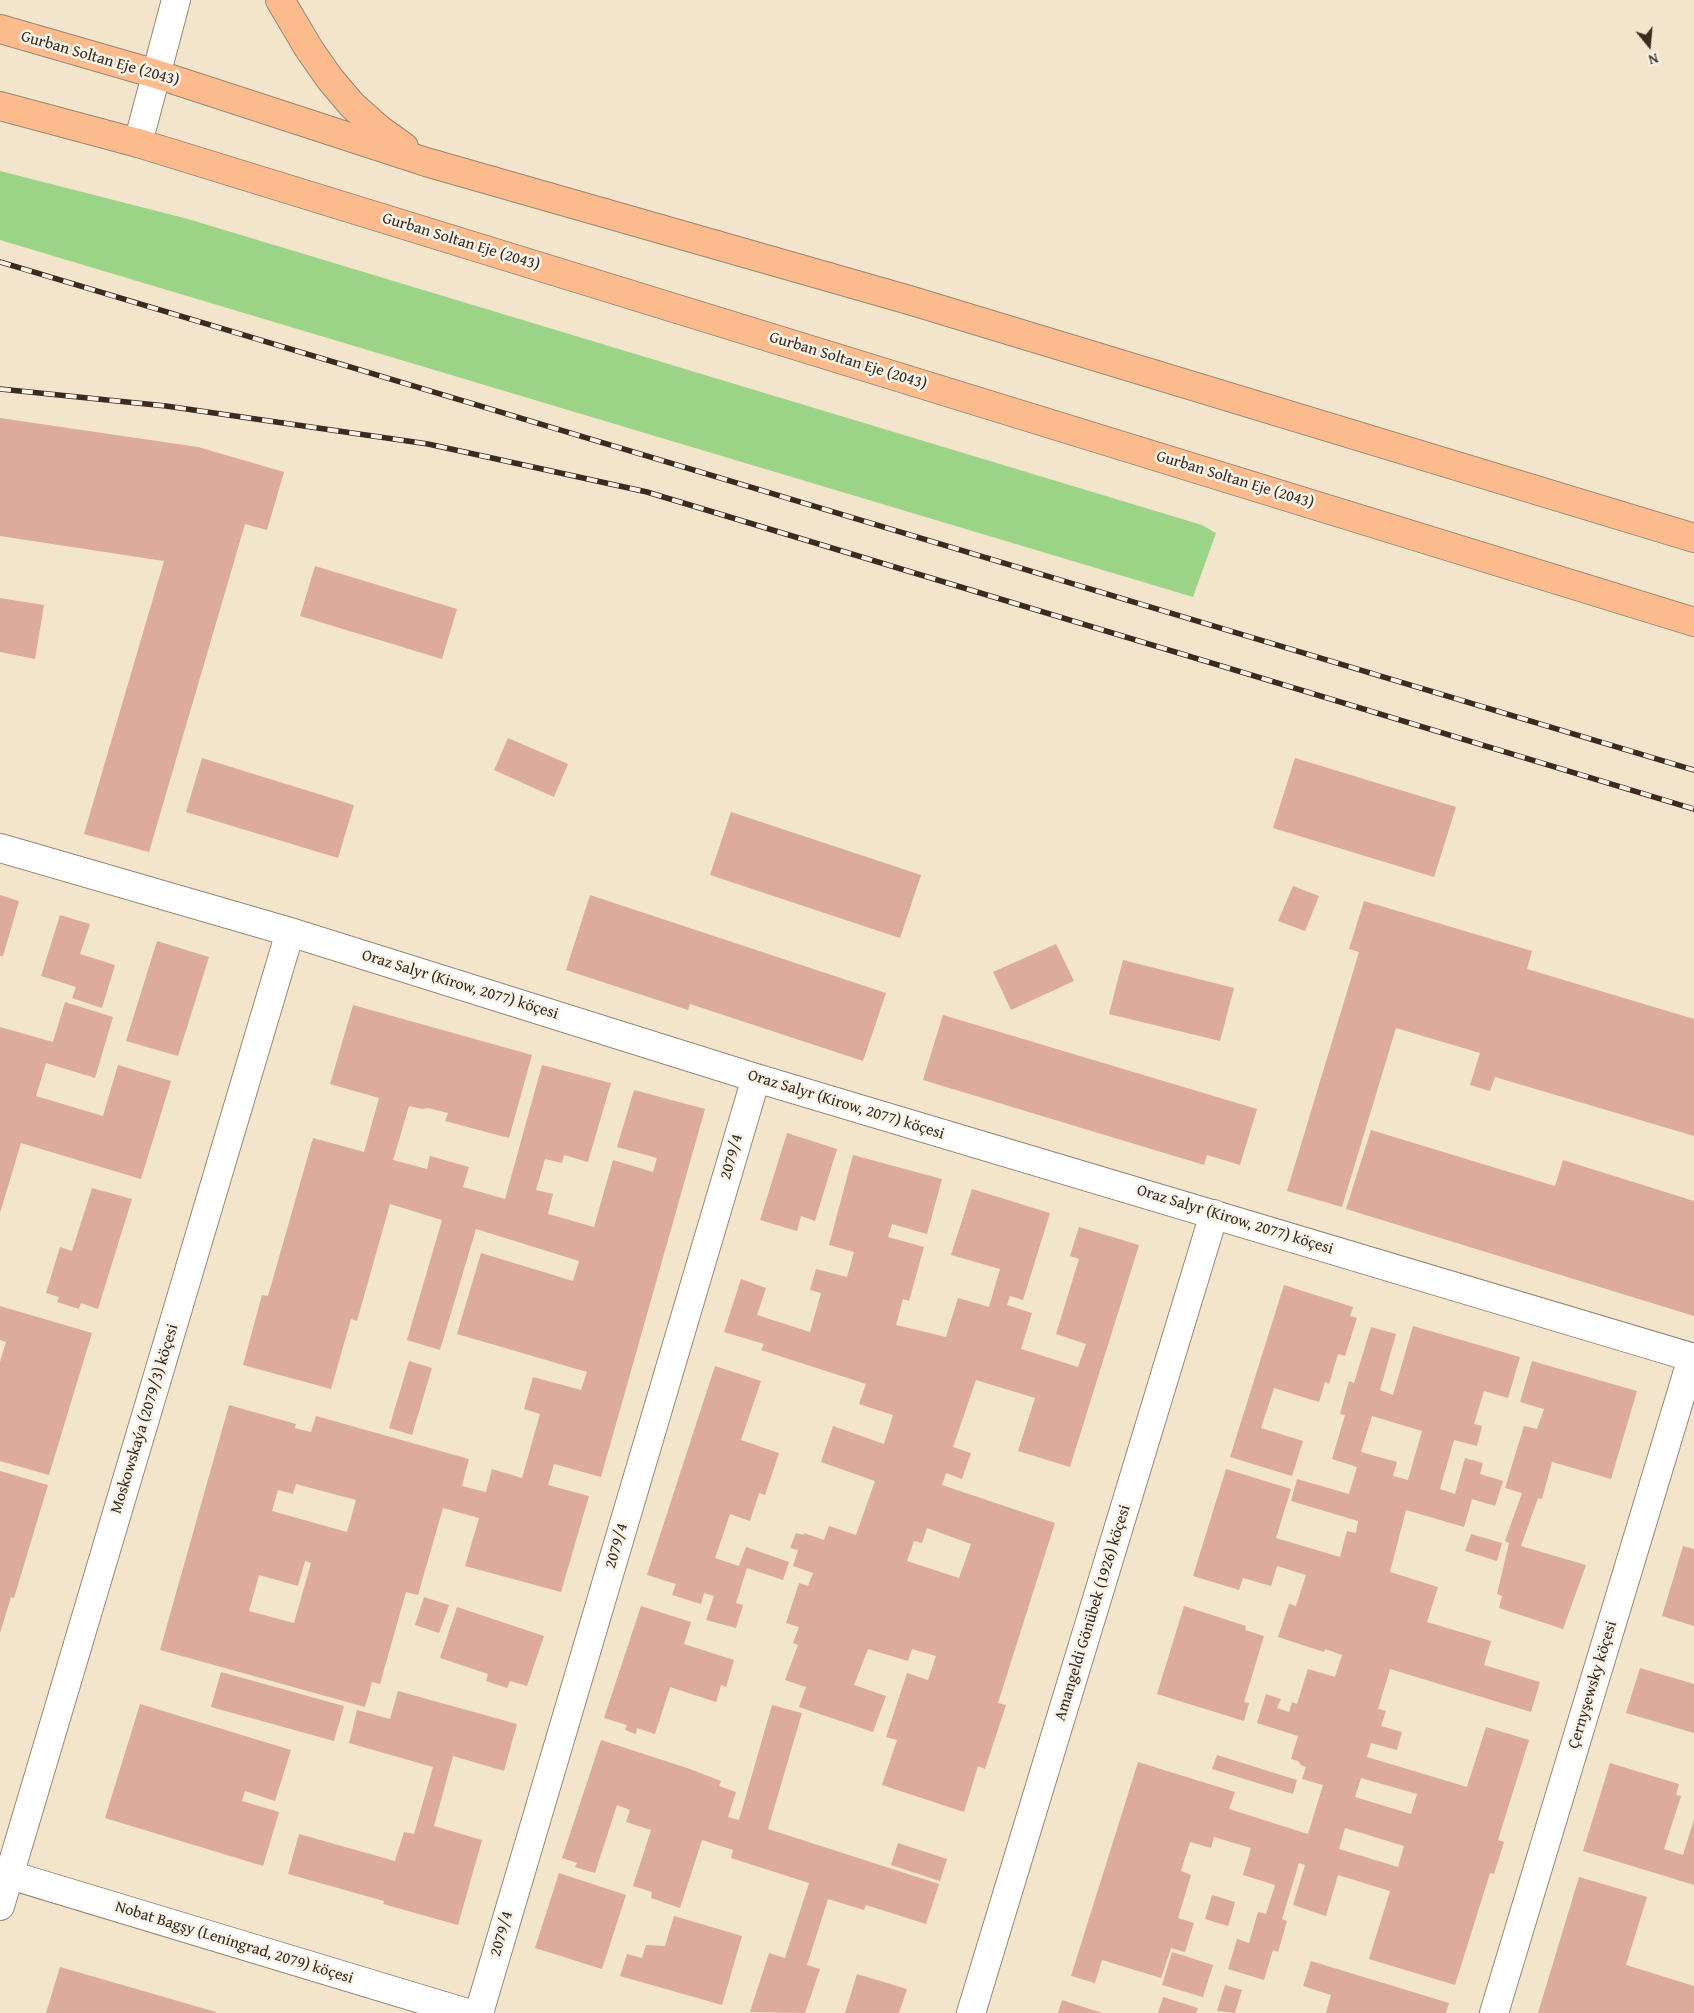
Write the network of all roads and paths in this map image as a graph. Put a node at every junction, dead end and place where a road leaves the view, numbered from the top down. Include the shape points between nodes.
1 (176, 0) edge
2 (280, 0) edge
3 (0, 29) edge
4 (156, 74) junction
5 (0, 106) edge
6 (138, 143) junction
7 (426, 162) junction
8 (1694, 538) edge
9 (1694, 622) edge
10 (0, 848) edge
11 (290, 932) junction
12 (756, 1078) junction
13 (1214, 1214) junction
14 (1693, 1358) edge
15 (5, 1874) edge
16 (0, 1906) edge
17 (467, 2013) edge
18 (479, 2013) edge
19 (971, 2013) edge
20 (1494, 2013) edge

1 - 4 street
2 - 7 highway via 309,49 352,105 379,129
3 - 4 highway, Gurban Soltan Eje (2043)
4 - 6 street
4 - 7 highway, Gurban Soltan Eje (2043)
5 - 6 highway, Gurban Soltan Eje (2043)
6 - 9 highway, Gurban Soltan Eje (2043)
7 - 8 highway, Gurban Soltan Eje (2043) via 909,300
10 - 11 street, Oraz Salyr (Kirow, 2077) köçesi
11 - 12 street, Oraz Salyr (Kirow, 2077) köçesi
11 - 15 street, Moskowskaýa (2079/3) köçesi
12 - 13 street, Oraz Salyr (Kirow, 2077) köçesi
12 - 18 street, 2079/4 / 2079/4
13 - 14 street, Oraz Salyr (Kirow, 2077) köçesi
13 - 19 street, Amangeldi Gönübek (1926) köçesi
14 - 20 street, Çernyşewsky köçesi
15 - 16 street, Moskowskaýa (2079/3) köçesi
15 - 17 street, Nobat Bagşy (Leningrad, 2079) köçesi

